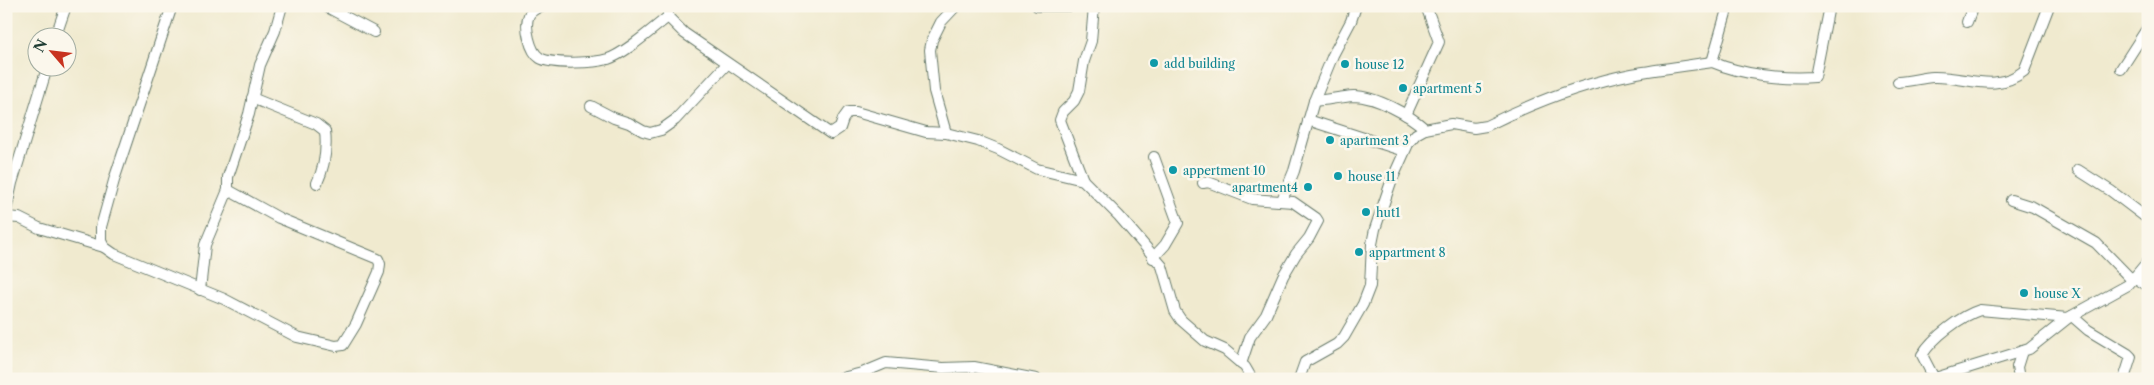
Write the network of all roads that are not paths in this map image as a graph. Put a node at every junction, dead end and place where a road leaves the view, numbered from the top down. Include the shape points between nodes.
1 (66, 6) edge
2 (172, 6) edge
3 (282, 6) edge
4 (325, 6) edge
5 (541, 6) edge
6 (956, 6) edge
7 (1037, 6) edge
8 (1072, 6) edge
9 (1094, 6) edge
10 (1356, 6) edge
11 (1426, 6) edge
12 (1728, 6) edge
13 (1829, 6) edge
14 (1973, 6) edge
15 (2049, 6) edge
16 (668, 12) edge
17 (1967, 22) dead end
18 (2148, 27) edge
19 (58, 28) edge
20 (374, 32) dead end
21 (1712, 62) junction
22 (727, 64) junction
23 (2121, 68) dead end
24 (44, 78) edge
25 (1898, 82) dead end
26 (252, 98) junction
27 (1314, 101) junction
28 (591, 106) dead end
29 (1406, 115) junction
30 (1308, 120) junction
31 (1425, 129) junction
32 (946, 133) junction
33 (1404, 152) junction
34 (1154, 158) dead end
35 (2078, 170) dead end
36 (1083, 180) junction
37 (317, 182) dead end
38 (1203, 183) dead end
39 (228, 190) junction
40 (1282, 200) junction
41 (2012, 200) dead end
42 (6, 210) edge
43 (6, 217) edge
44 (2148, 219) edge
45 (104, 248) junction
46 (1154, 258) junction
47 (2148, 260) edge
48 (2133, 278) junction
49 (200, 279) junction
50 (189, 285) junction
51 (2148, 286) edge
52 (200, 290) junction
53 (2070, 317) junction
54 (2022, 351) junction
55 (1241, 364) junction
56 (1933, 378) edge
57 (838, 379) edge
58 (1036, 379) edge
59 (1252, 379) edge
60 (1299, 379) edge
61 (2019, 379) edge
62 (2124, 379) edge

1 - 19 street
2 - 45 street via 103,218 101,241
3 - 26 street via 260,65
4 - 20 street
5 - 16 street via 530,14 530,42 540,58 554,62 608,59 620,53
6 - 32 street via 941,22 930,50 934,91
7 - 8 street
9 - 36 street via 1090,44 1078,91 1060,120
10 - 27 street
11 - 29 street via 1439,42
12 - 21 street
13 - 21 street via 1815,77 1757,74
14 - 17 street
15 - 25 street via 2024,71 2016,76 2000,83 1934,77
16 - 22 street via 684,33
18 - 23 street
21 - 31 street via 1632,74 1592,84 1486,126 1474,128 1451,124
22 - 28 street via 675,120 661,130 643,131
22 - 32 street via 830,134 840,128 848,112 926,132
24 - 42 street
26 - 37 street via 316,124 325,131 323,169
26 - 39 street via 228,177
27 - 29 street via 1355,96
27 - 30 street
29 - 31 street
30 - 33 street
30 - 40 street
31 - 33 street via 1408,142
32 - 36 street via 978,141 1037,169
33 - 60 street via 1375,230 1370,286 1363,304 1344,337 1305,362
34 - 46 street via 1178,223
35 - 44 street
36 - 46 street via 1132,230
38 - 40 street via 1208,182 1252,199
39 - 49 street via 205,245
39 - 52 street via 279,218 375,256 380,264 379,272 347,340 336,346 297,337
40 - 55 street via 1294,202 1318,221 1283,276 1266,315 1250,337
41 - 48 street via 2033,207 2096,243
43 - 45 street via 19,218 39,228
45 - 50 street
46 - 55 street via 1162,266 1175,311 1181,320 1205,341 1225,350
47 - 48 street
48 - 51 street
48 - 53 street via 2128,286
49 - 50 street
49 - 52 street
50 - 52 street
53 - 54 street
53 - 56 street via 1980,310 1968,314 1922,355
53 - 62 street via 2131,357
54 - 56 street
54 - 61 street via 2017,367
55 - 59 street
57 - 58 street via 886,363 974,367

